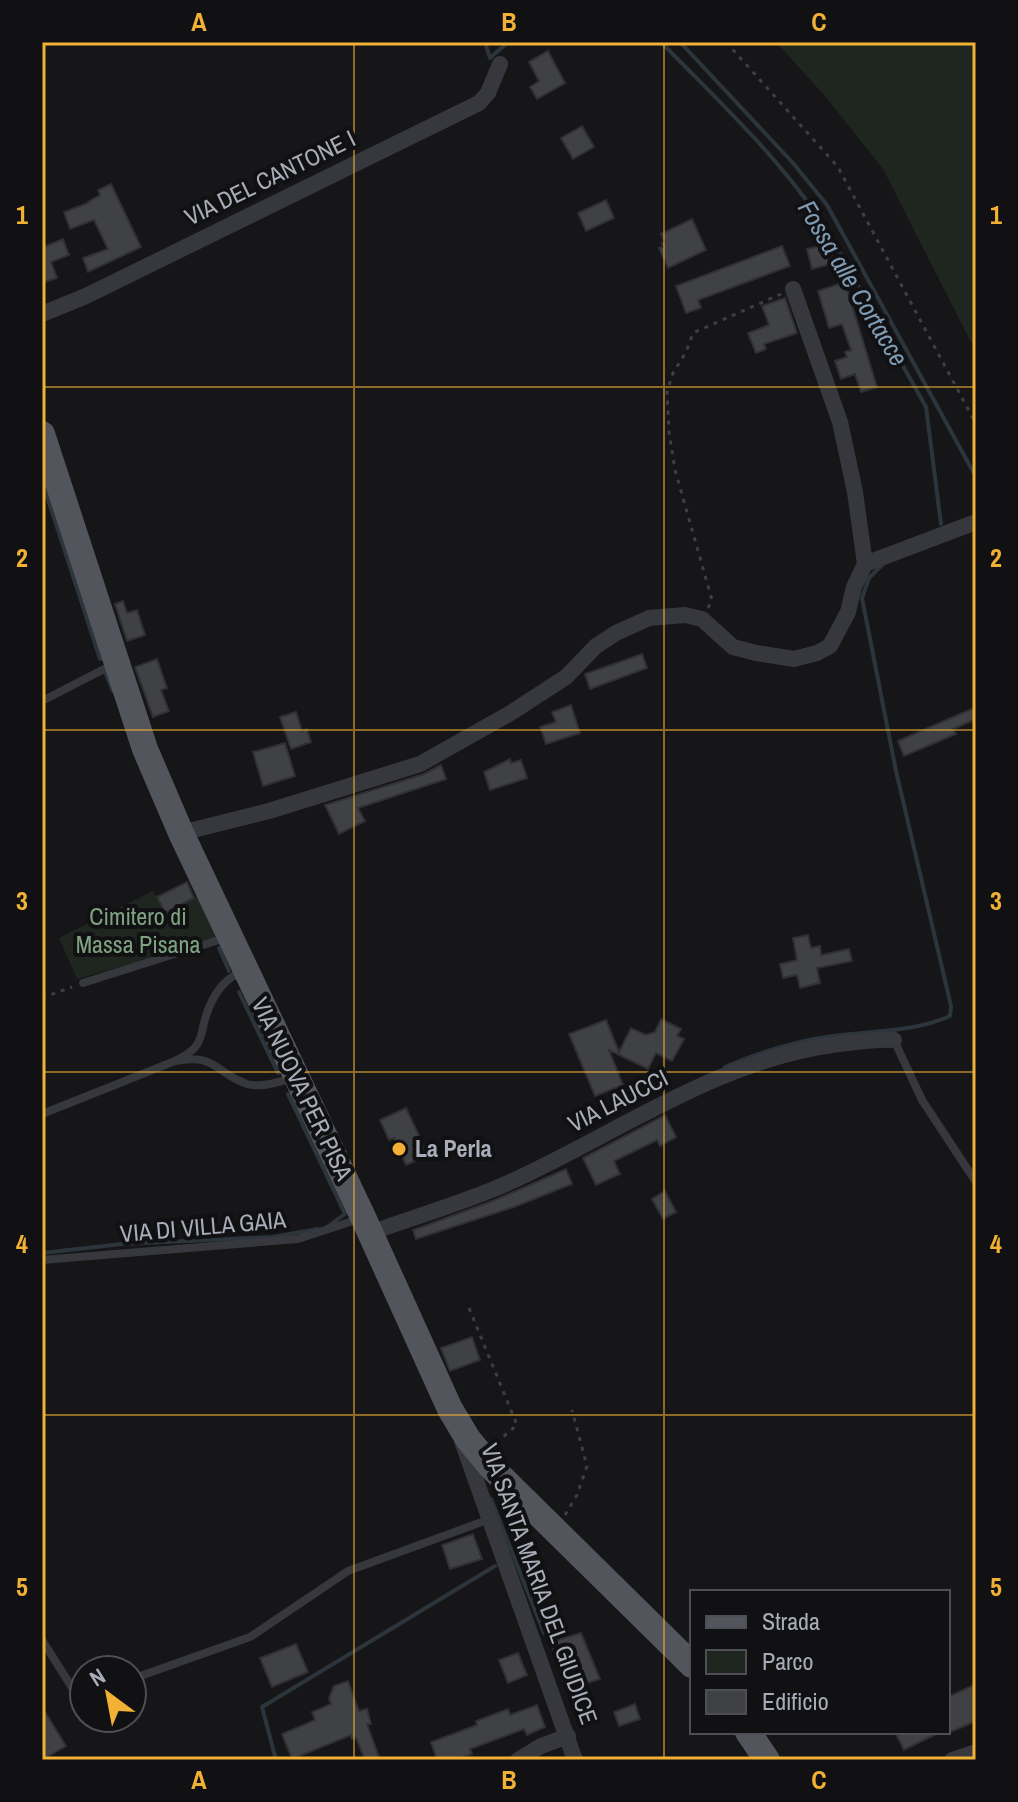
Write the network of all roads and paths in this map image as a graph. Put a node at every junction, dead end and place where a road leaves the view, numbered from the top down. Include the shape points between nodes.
1 (726, 42) edge
2 (500, 64) dead end
3 (793, 289) joint
4 (42, 314) edge
5 (976, 424) edge
6 (42, 434) edge
7 (976, 522) edge
8 (865, 564) junction
9 (702, 619) junction
10 (115, 663) junction
11 (42, 701) edge
12 (181, 833) junction
13 (229, 937) junction
14 (244, 969) junction
15 (83, 983) joint
16 (42, 998) edge
17 (894, 1040) joint
18 (175, 1061) junction
19 (296, 1077) junction
20 (42, 1114) edge
21 (976, 1182) edge
22 (367, 1225) junction
23 (42, 1260) edge
24 (469, 1308) dead end
25 (572, 1410) dead end
26 (458, 1424) junction
27 (481, 1456) junction
28 (490, 1519) junction
29 (555, 1530) junction
30 (42, 1640) edge
31 (690, 1663) edge
32 (148, 1673) edge
33 (68, 1681) edge
34 (749, 1734) edge
35 (568, 1736) junction
36 (976, 1752) edge
37 (518, 1760) edge
38 (575, 1760) edge
39 (767, 1760) edge
40 (952, 1760) edge

1 - 5 path via 838,167
2 - 4 street, VIA DEL CANTONE I via 479,103
3 - 8 street via 840,422
3 - 9 path via 693,333 667,392 675,470 712,600
6 - 10 main road, VIA NUOVA PER PISA
7 - 8 street
8 - 9 street via 830,646 817,653 794,659 733,647
9 - 12 street via 649,618 616,633 566,677 420,764
10 - 11 lane
10 - 12 main road, VIA NUOVA PER PISA
12 - 13 main road, VIA NUOVA PER PISA
13 - 14 main road, VIA NUOVA PER PISA
13 - 15 lane
14 - 18 lane via 218,989 197,1045
14 - 19 main road, VIA NUOVA PER PISA
15 - 16 path
17 - 21 lane via 922,1100
17 - 22 street, VIA LAUCCI via 816,1047 756,1063 506,1184
18 - 19 lane via 205,1060 248,1084
18 - 20 lane
19 - 22 main road, VIA NUOVA PER PISA
22 - 23 lane, VIA DI VILLA GAIA via 298,1239
22 - 26 main road, VIA NUOVA PER PISA
24 - 27 path via 517,1425
25 - 29 path via 587,1466 577,1495
26 - 27 main road, VIA NUOVA PER PISA
26 - 28 street, VIA SANTA MARIA DEL GIUDICE
27 - 29 main road, VIA NUOVA PER PISA
28 - 32 lane via 348,1571 250,1637
28 - 35 street, VIA SANTA MARIA DEL GIUDICE
29 - 31 main road, VIA NUOVA PER PISA
30 - 33 lane
34 - 39 main road
35 - 37 street
35 - 38 street, VIA SANTA MARIA DEL GIUDICE
36 - 40 street

